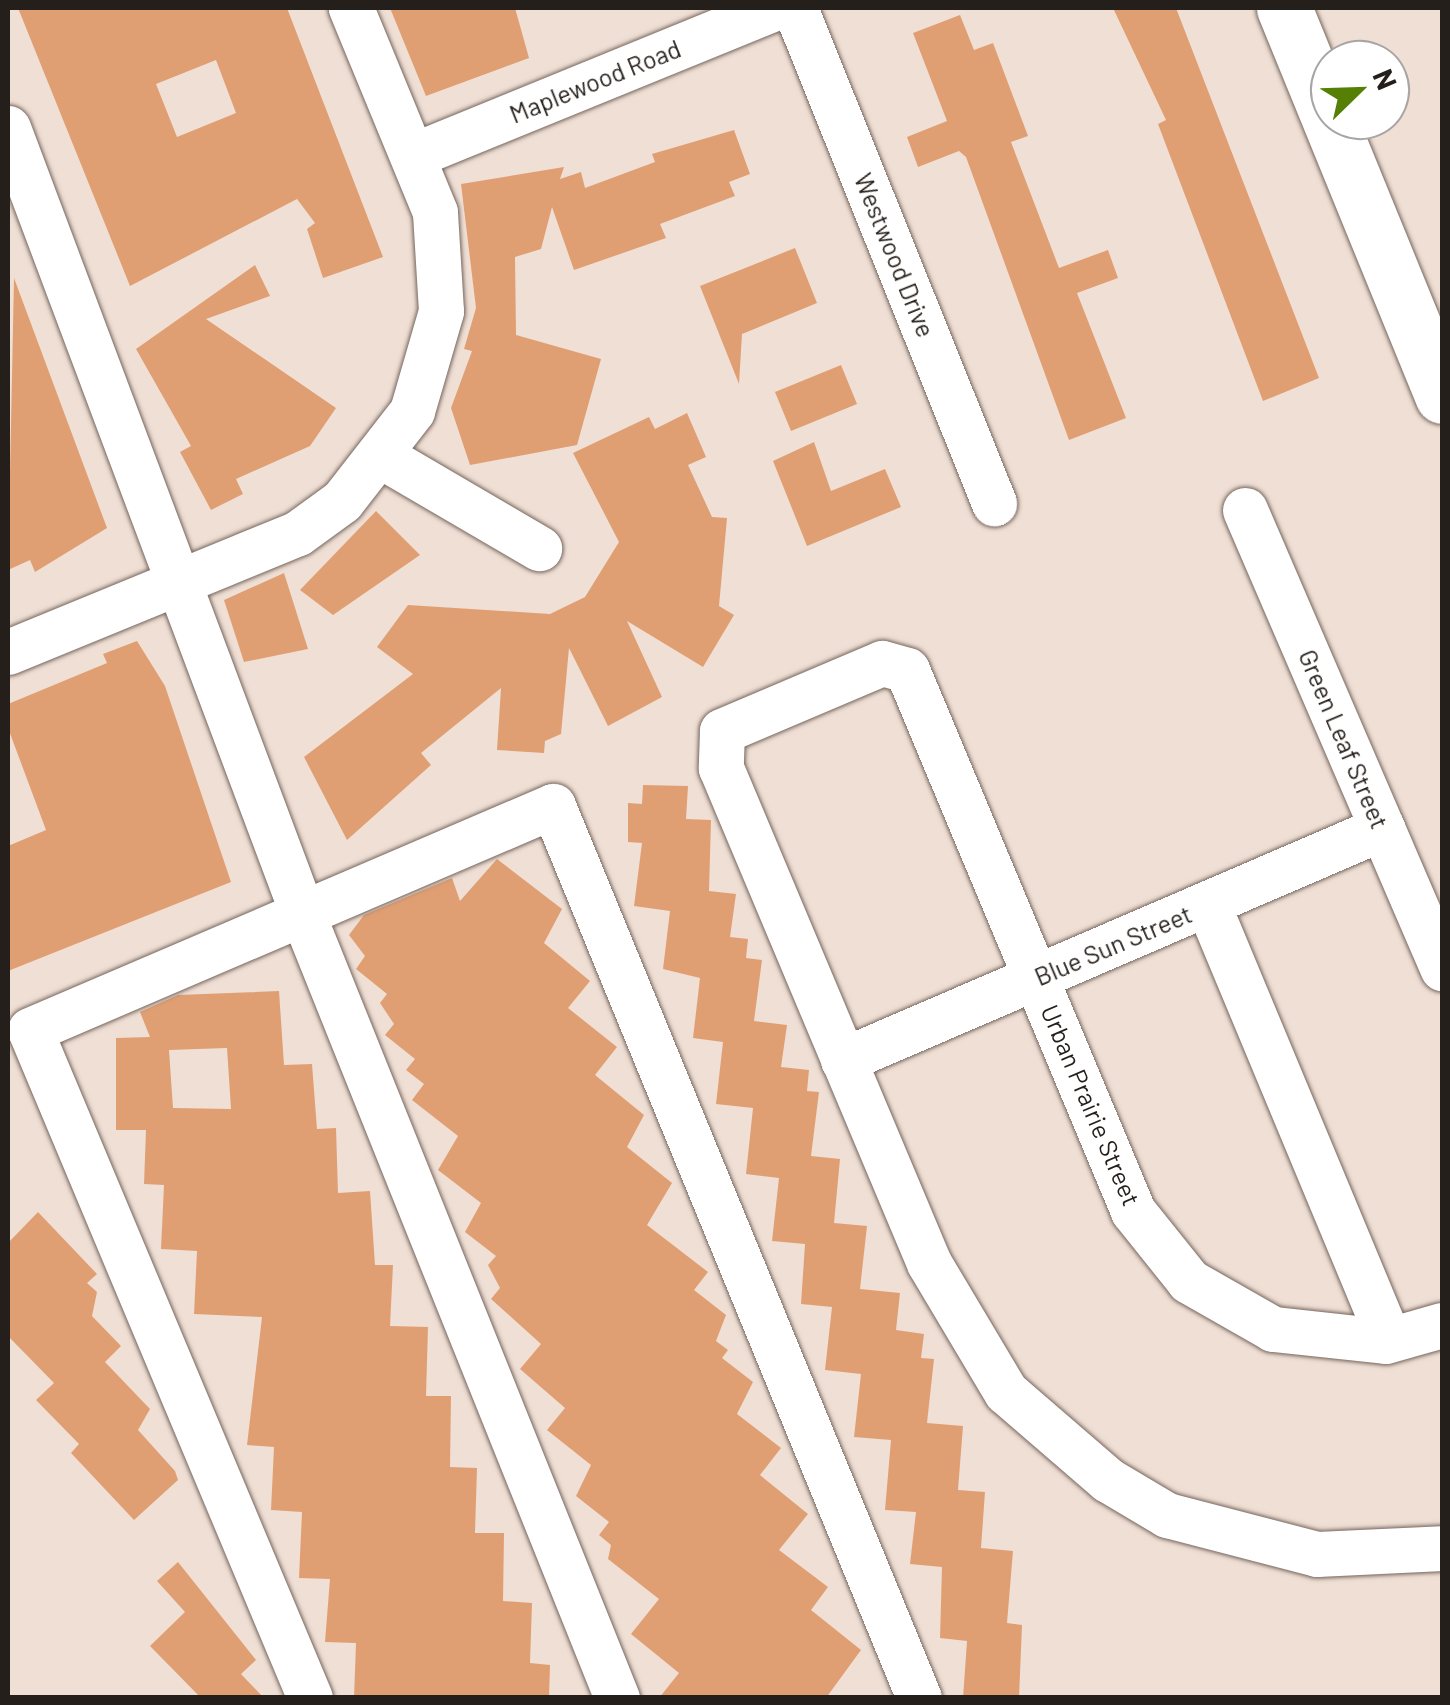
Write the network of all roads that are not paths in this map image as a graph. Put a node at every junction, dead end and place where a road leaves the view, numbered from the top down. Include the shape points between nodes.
1 (351, 8) edge
2 (775, 8) edge
3 (795, 8) edge
4 (1284, 8) edge
5 (8, 128) edge
6 (414, 155) junction
7 (1442, 396) edge
8 (383, 457) junction
9 (994, 503) dead end
10 (1245, 510) dead end
11 (539, 548) dead end
12 (179, 579) junction
13 (8, 652) edge
14 (1382, 828) junction
15 (1208, 905) junction
16 (303, 915) junction
17 (1442, 968) edge
18 (1038, 977) junction
19 (843, 1060) junction
20 (1442, 1325) edge
21 (1389, 1340) junction
22 (1442, 1548) edge
23 (310, 1698) edge
24 (617, 1698) edge
25 (919, 1698) edge

1 - 6 street
2 - 6 street, Maplewood Road
3 - 9 street, Westwood Drive
4 - 7 main road
5 - 12 street
6 - 8 street via 435,212 441,311 412,411
8 - 11 street
8 - 12 street via 298,533
10 - 14 street, Green Leaf Street
12 - 13 street
12 - 16 street
14 - 15 street, Blue Sun Street
14 - 17 street, Green Leaf Street
15 - 18 street, Blue Sun Street
15 - 21 street
16 - 23 street via 30,1030
16 - 24 street
16 - 25 street via 552,806
18 - 19 street, Blue Sun Street
18 - 19 street, Urban Prairie Street via 907,670 882,663 722,730 716,753
18 - 21 street, Urban Prairie Street via 1133,1211 1189,1281 1273,1329
19 - 22 street via 972,1346 1054,1438 1167,1515 1243,1541 1317,1554
20 - 21 street, Urban Prairie Street

